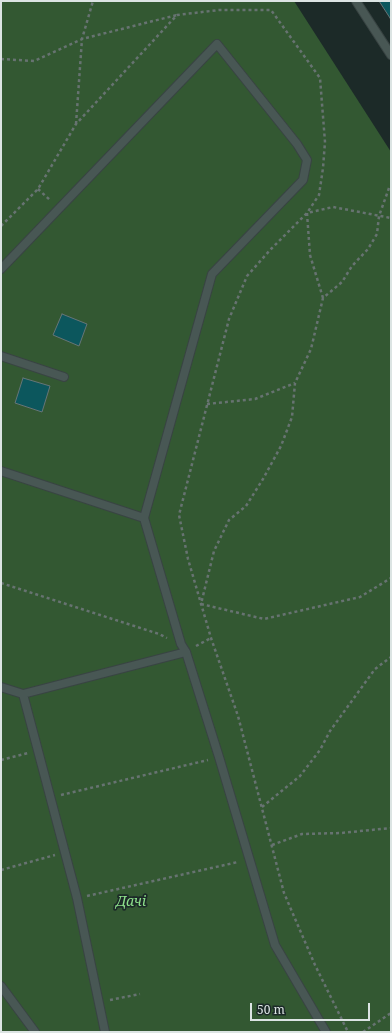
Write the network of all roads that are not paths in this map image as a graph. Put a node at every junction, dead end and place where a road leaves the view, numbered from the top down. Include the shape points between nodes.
1 (356, 1) edge
2 (391, 55) edge
3 (1, 269) edge
4 (1, 356) edge
5 (64, 377) dead end
6 (1, 471) edge
7 (144, 518) junction
8 (186, 652) junction
9 (1, 687) edge
10 (24, 694) junction
11 (1, 986) edge
12 (35, 1032) edge
13 (105, 1032) edge
14 (326, 1032) edge

1 - 2 lane
3 - 7 lane via 217,44 307,160 303,180 212,274
4 - 5 lane
6 - 7 lane
7 - 8 lane via 180,644
8 - 10 lane
8 - 14 lane via 275,945
9 - 10 lane
10 - 13 lane via 77,898
11 - 12 lane

